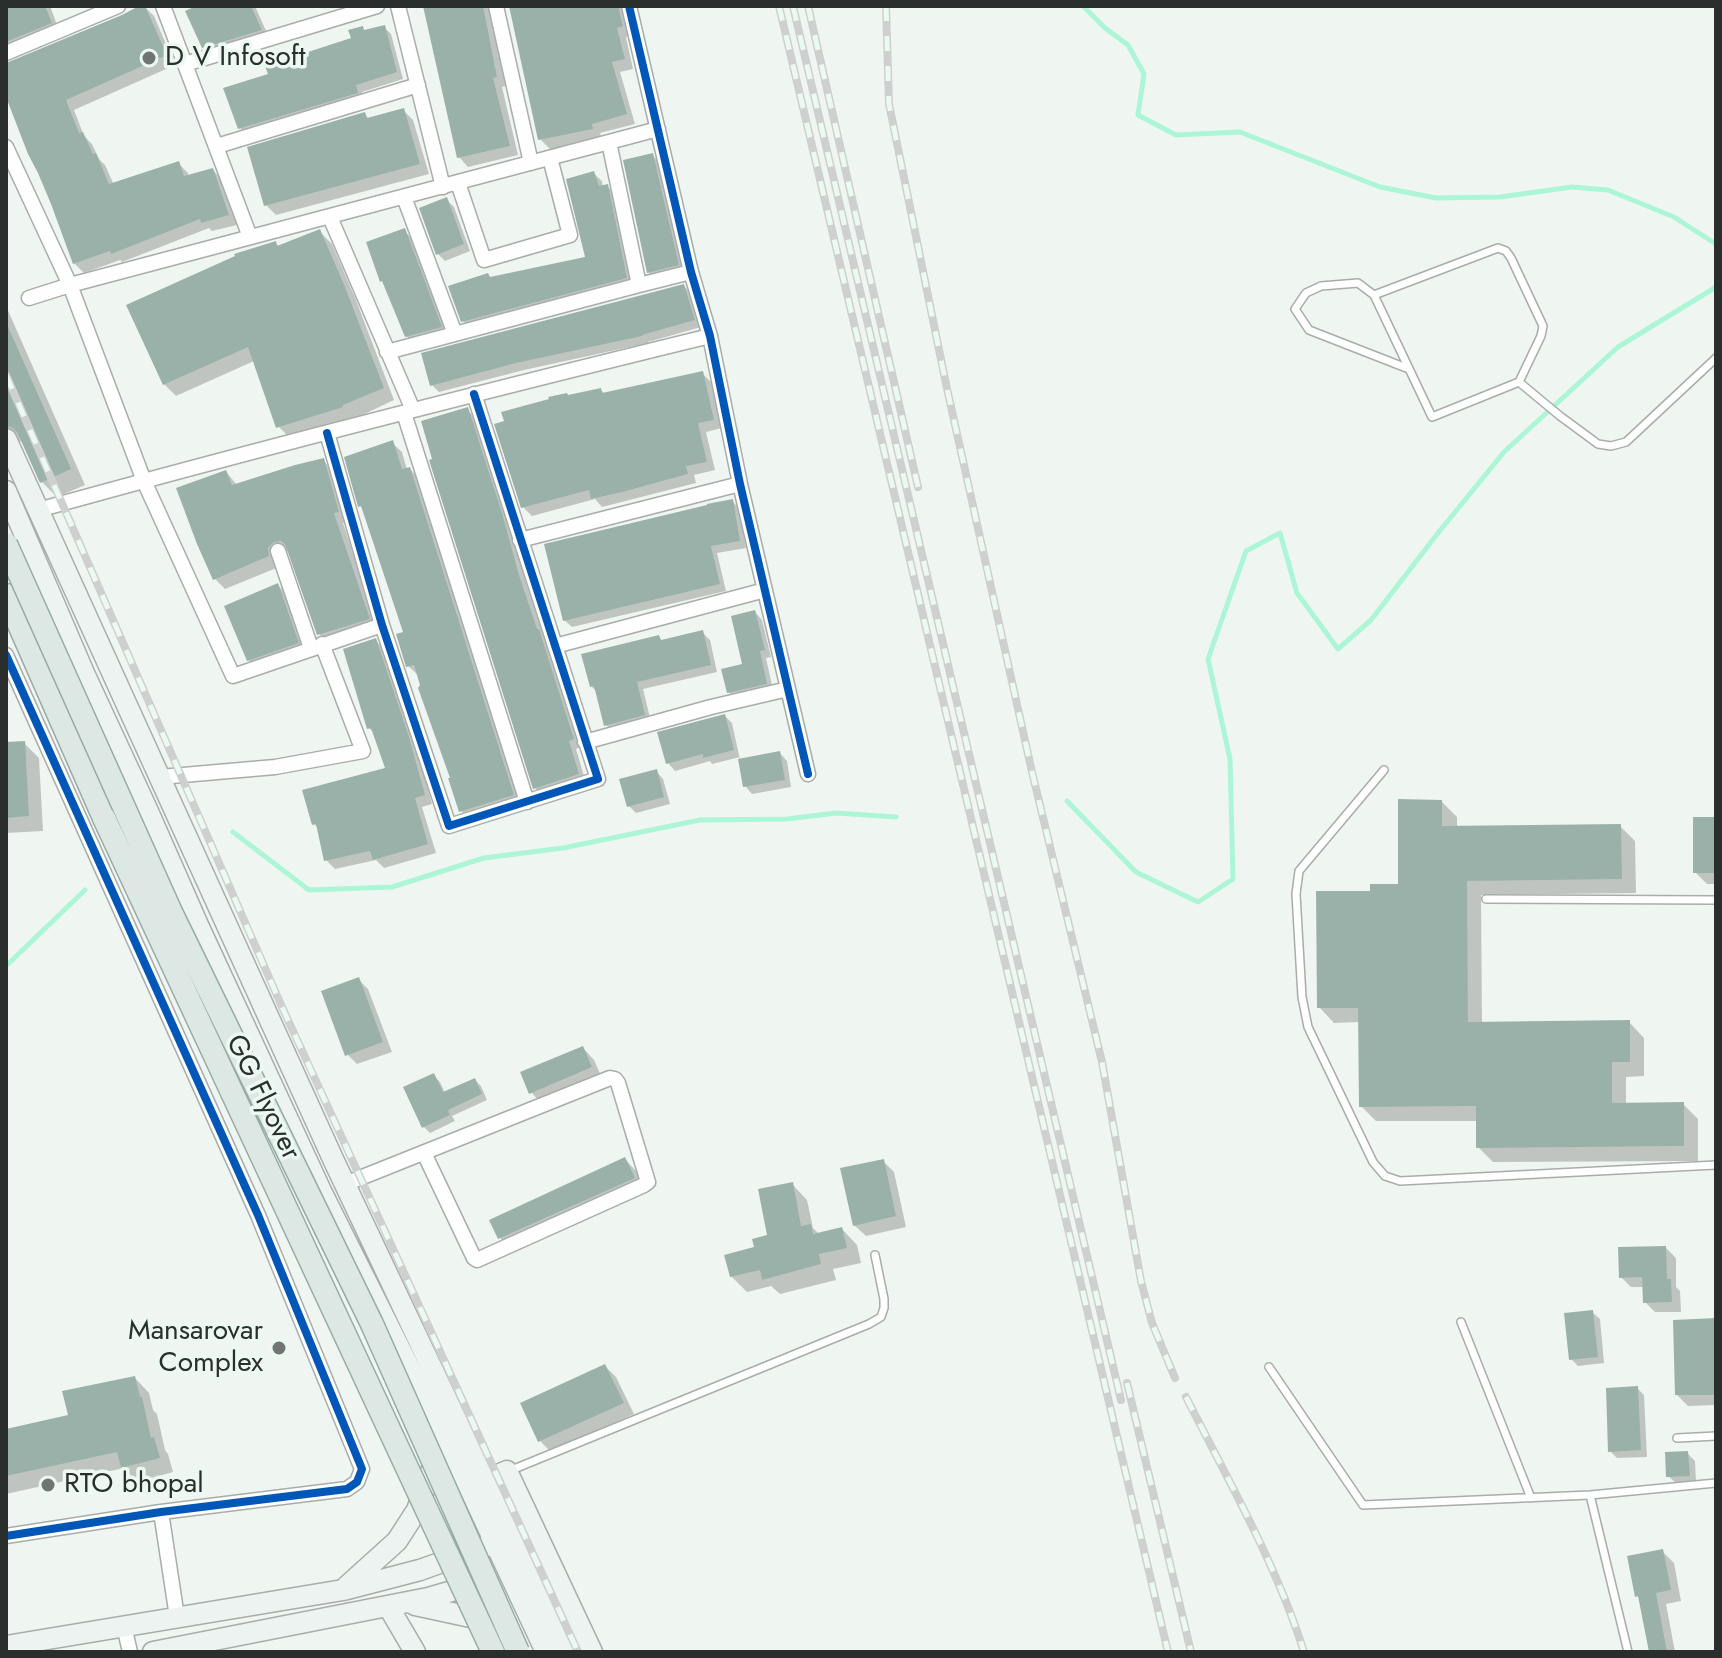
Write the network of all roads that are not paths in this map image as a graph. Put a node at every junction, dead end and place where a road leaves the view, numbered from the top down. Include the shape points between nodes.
1 (118, 6) edge
2 (163, 6) edge
3 (377, 6) edge
4 (398, 6) edge
5 (496, 6) edge
6 (629, 6) edge
7 (6, 53) edge
8 (185, 64) junction
9 (418, 85) junction
10 (658, 129) junction
11 (609, 142) junction
12 (217, 146) junction
13 (6, 147) edge
14 (550, 158) junction
15 (531, 163) junction
16 (450, 185) junction
17 (404, 197) junction
18 (330, 217) junction
19 (250, 237) junction
20 (691, 272) junction
21 (70, 285) junction
22 (639, 285) junction
23 (1374, 295) junction
24 (29, 298) dead end
25 (455, 334) junction
26 (710, 336) junction
27 (387, 352) junction
28 (1716, 358) edge
29 (1409, 369) junction
30 (1519, 382) junction
31 (474, 394) junction
32 (408, 412) junction
33 (327, 433) junction
34 (6, 439) edge
35 (144, 481) junction
36 (740, 484) junction
37 (6, 491) edge
38 (38, 510) junction
39 (520, 540) junction
40 (6, 544) edge
41 (278, 551) dead end
42 (765, 590) junction
43 (6, 595) edge
44 (382, 625) junction
45 (316, 646) junction
46 (555, 646) junction
47 (6, 655) edge
48 (788, 689) junction
49 (585, 742) junction
50 (1384, 770) dead end
51 (808, 774) dead end
52 (160, 777) junction
53 (527, 802) junction
54 (1486, 899) dead end
55 (1716, 900) edge
56 (424, 1153) junction
57 (1716, 1165) edge
58 (345, 1184) junction
59 (875, 1255) dead end
60 (1461, 1322) dead end
61 (1269, 1367) dead end
62 (442, 1433) junction
63 (1716, 1436) edge
64 (1677, 1438) dead end
65 (507, 1471) junction
66 (484, 1481) junction
67 (1716, 1483) edge
68 (1590, 1495) junction
69 (1531, 1498) junction
70 (161, 1512) junction
71 (6, 1536) edge
72 (503, 1540) junction
73 (516, 1568) junction
74 (343, 1590) junction
75 (396, 1604) junction
76 (177, 1617) junction
77 (124, 1626) junction
78 (536, 1631) junction
79 (6, 1646) edge
80 (130, 1652) edge
81 (153, 1652) edge
82 (415, 1652) edge
83 (493, 1652) edge
84 (518, 1652) edge
85 (546, 1652) edge
86 (566, 1652) edge
87 (592, 1652) edge
88 (1628, 1652) edge

1 - 7 street
2 - 8 street
3 - 8 street
4 - 9 street
5 - 15 street
6 - 10 street
8 - 12 street
9 - 12 street
9 - 16 street
10 - 11 street
10 - 20 street
11 - 14 street
11 - 22 street
12 - 19 street
13 - 21 street
14 - 15 street
14 - 16 street via 570,235 484,260
15 - 16 street
16 - 17 street
17 - 18 street
17 - 25 street
18 - 19 street
18 - 27 street
19 - 21 street
20 - 22 street
20 - 26 street
21 - 24 street
21 - 35 street
22 - 25 street
23 - 29 lane
23 - 29 lane via 1358,283 1321,286 1306,293 1295,309 1309,330
23 - 30 lane via 1498,248 1506,251 1543,326
25 - 27 street
26 - 31 street
26 - 36 street
27 - 32 street
28 - 30 lane via 1626,442 1611,446 1598,444
29 - 30 lane via 1432,417
31 - 32 street
31 - 39 street
32 - 33 street
32 - 53 street
33 - 35 street
33 - 44 street
34 - 38 main road
35 - 38 street
35 - 45 street via 233,676
36 - 39 street
36 - 42 street
37 - 62 main road via 263,1066
38 - 52 main road
39 - 46 street
40 - 84 main road, GG Flyover, bridge via 171,912 372,1324
41 - 45 street
42 - 46 street
42 - 48 street
43 - 83 main road, GG Flyover, bridge via 104,818
44 - 45 street
44 - 53 street via 449,826
45 - 52 street via 363,751 275,767
46 - 49 street
47 - 70 street via 258,1215 362,1469 347,1489
48 - 49 street
48 - 51 street
49 - 53 street via 598,779
50 - 57 lane via 1299,871 1296,894 1308,1027 1373,1162 1385,1176 1400,1181
52 - 58 main road
54 - 55 lane
56 - 56 street via 610,1078 618,1083 648,1182 477,1260
56 - 58 street
58 - 66 main road
59 - 65 lane via 881,1317
60 - 69 lane
61 - 69 lane via 1363,1505
62 - 72 main road
62 - 74 main road via 417,1510 397,1541
63 - 64 lane
65 - 66 main road
65 - 87 main road
66 - 72 main road
67 - 68 lane
68 - 69 lane
68 - 88 lane
70 - 71 street
70 - 76 street
72 - 73 main road
72 - 74 main road
73 - 75 main road
73 - 78 main road
73 - 86 main road
74 - 76 main road
75 - 78 main road
75 - 81 main road
75 - 82 main road
76 - 77 main road
77 - 79 main road
77 - 80 street
78 - 85 main road

